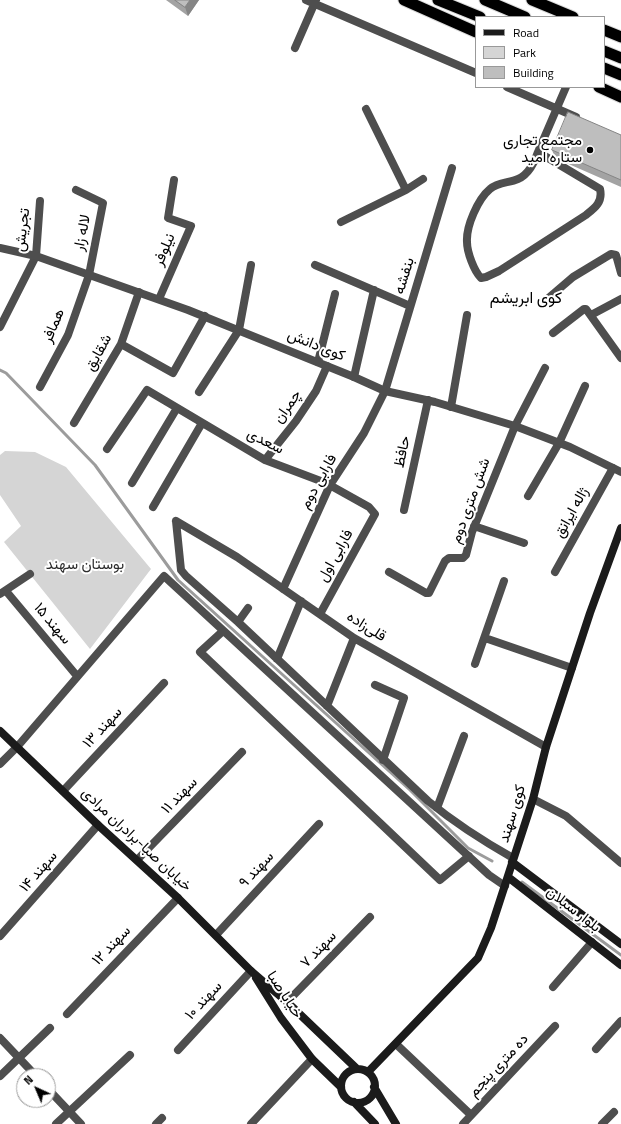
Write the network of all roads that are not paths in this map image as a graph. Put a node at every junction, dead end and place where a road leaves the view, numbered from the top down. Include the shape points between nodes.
1 (306, 0) edge
2 (404, 0) edge
3 (438, 0) edge
4 (485, 0) edge
5 (532, 0) edge
6 (315, 2) edge
7 (478, 16) edge
8 (523, 16) edge
9 (571, 16) edge
10 (605, 30) edge
11 (475, 32) edge
12 (621, 37) edge
13 (295, 48) dead end
14 (605, 51) edge
15 (621, 58) edge
16 (605, 68) edge
17 (475, 73) edge
18 (621, 75) edge
19 (509, 88) edge
20 (566, 88) edge
21 (601, 88) edge
22 (621, 97) edge
23 (366, 109) dead end
24 (557, 109) junction
25 (585, 121) edge
26 (538, 152) junction
27 (452, 168) dead end
28 (423, 179) dead end
29 (174, 180) dead end
30 (76, 190) dead end
31 (406, 190) junction
32 (40, 201) dead end
33 (341, 222) dead end
34 (0, 248) edge
35 (36, 256) junction
36 (251, 265) dead end
37 (314, 265) dead end
38 (621, 273) edge
39 (89, 275) junction
40 (374, 290) junction
41 (139, 292) junction
42 (335, 294) dead end
43 (159, 299) junction
44 (621, 299) edge
45 (545, 301) dead end
46 (410, 306) junction
47 (467, 315) dead end
48 (205, 316) junction
49 (591, 316) junction
50 (0, 327) edge
51 (239, 330) junction
52 (553, 333) dead end
53 (121, 344) junction
54 (621, 358) edge
55 (318, 362) junction
56 (327, 366) junction
57 (545, 368) dead end
58 (354, 376) junction
59 (40, 386) dead end
60 (585, 386) dead end
61 (385, 391) junction
62 (199, 392) dead end
63 (428, 400) junction
64 (451, 406) junction
65 (177, 408) junction
66 (74, 423) dead end
67 (202, 423) junction
68 (515, 426) junction
69 (559, 443) junction
70 (107, 449) dead end
71 (265, 460) junction
72 (613, 468) junction
73 (621, 472) edge
74 (132, 483) dead end
75 (330, 485) junction
76 (528, 496) dead end
77 (153, 508) dead end
78 (404, 510) dead end
79 (373, 511) joint
80 (474, 526) junction
81 (621, 528) edge
82 (524, 543) dead end
83 (389, 572) dead end
84 (555, 572) dead end
85 (30, 574) dead end
86 (504, 581) dead end
87 (283, 589) junction
88 (3, 592) edge
89 (301, 601) junction
90 (248, 608) dead end
91 (320, 614) junction
92 (238, 622) junction
93 (224, 631) junction
94 (354, 638) junction
95 (485, 638) junction
96 (277, 659) junction
97 (475, 664) dead end
98 (572, 668) junction
99 (77, 676) junction
100 (164, 683) dead end
101 (376, 685) dead end
102 (327, 706) junction
103 (0, 731) edge
104 (464, 736) dead end
105 (16, 747) junction
106 (546, 748) junction
107 (242, 752) dead end
108 (384, 760) junction
109 (0, 764) edge
110 (63, 791) junction
111 (533, 800) junction
112 (437, 808) junction
113 (319, 824) dead end
114 (98, 825) junction
115 (468, 856) junction
116 (137, 860) junction
117 (513, 860) junction
118 (621, 863) edge
119 (506, 882) junction
120 (178, 898) junction
121 (370, 917) dead end
122 (216, 935) junction
123 (0, 936) edge
124 (592, 942) junction
125 (621, 944) edge
126 (621, 965) edge
127 (251, 971) junction
128 (553, 986) dead end
129 (287, 1002) junction
130 (67, 1014) dead end
131 (621, 1021) edge
132 (555, 1026) dead end
133 (50, 1028) dead end
134 (0, 1038) edge
135 (396, 1044) junction
136 (596, 1049) dead end
137 (178, 1050) dead end
138 (130, 1055) dead end
139 (19, 1058) junction
140 (312, 1059) junction
141 (28, 1068) edge
142 (357, 1069) junction
143 (368, 1072) junction
144 (0, 1076) edge
145 (341, 1087) junction
146 (374, 1087) junction
147 (56, 1097) edge
148 (354, 1102) junction
149 (69, 1111) junction
150 (614, 1112) dead end
151 (471, 1116) junction
152 (162, 1118) dead end
153 (56, 1124) edge
154 (81, 1124) edge
155 (156, 1124) edge
156 (251, 1124) edge
157 (375, 1124) edge
158 (396, 1124) edge
159 (463, 1124) edge
160 (602, 1124) edge

1 - 6 street
2 - 11 highway
3 - 7 highway
4 - 8 highway
5 - 9 highway
6 - 13 street
6 - 17 street
10 - 12 highway
14 - 15 highway
16 - 18 highway
19 - 24 street
20 - 24 street
21 - 22 highway
23 - 31 street
24 - 25 street
24 - 26 street
26 - 26 street via 524,175 490,188 476,207 467,242 472,262 481,278 499,271 586,215 600,201 600,189
27 - 46 street, بنفشه
28 - 31 street
29 - 43 street, نیلوفر via 168,218 191,226
30 - 39 street, لاله زار via 103,203
31 - 33 street
32 - 35 street, تجریش
34 - 35 street, کوی دانش
35 - 39 street, کوی دانش
35 - 50 street, تجریش
36 - 51 street
37 - 40 street
38 - 45 street via 616,255 611,254 573,277
39 - 41 street, کوی دانش
39 - 59 street, همافر via 68,335
40 - 46 street
40 - 58 street
41 - 43 street, کوی دانش
41 - 53 street, شقایق
42 - 55 street
43 - 48 street, کوی دانش
44 - 49 street
46 - 61 street, بنفشه
47 - 64 street
48 - 51 street, کوی دانش
48 - 53 street via 173,373
49 - 52 street via 584,309
49 - 54 street
51 - 55 street, کوی دانش
51 - 62 street
53 - 66 street, شقایق
55 - 56 street, کوی دانش
56 - 58 street, کوی دانش
56 - 71 street, چمران via 316,391
57 - 68 street, شش متری دوم
58 - 61 street, کوی دانش
60 - 69 street
61 - 63 street, کوی دانش
61 - 75 street, فارابی دوم via 364,434
63 - 64 street, کوی دانش
63 - 78 street, حافظ
64 - 68 street, کوی دانش
65 - 67 street, سعدی
65 - 70 street, سعدی via 147,390
65 - 74 street
67 - 71 street, سعدی
67 - 77 street
68 - 69 street, کوی دانش
68 - 80 street, شش متری دوم
69 - 72 street, کوی دانش
69 - 76 street
71 - 75 street, سعدی
72 - 73 street, کوی دانش
72 - 84 street, ژاله ایرانق
75 - 79 street, سعدی
75 - 87 street, فارابی دوم
79 - 91 street, فارابی اول via 374,514
80 - 82 street
80 - 83 street, شش متری دوم via 466,555 463,558 449,558 445,561 429,593
81 - 98 main road, کوی سهند
85 - 88 street
86 - 95 street
87 - 89 street, قلی‌زاده
87 - 92 street, قلی‌زاده via 238,557 176,521 181,570
88 - 99 street, سهند ۱۵
89 - 91 street, قلی‌زاده
89 - 96 street
90 - 92 street
91 - 94 street, قلی‌زاده
92 - 96 street
93 - 99 street via 164,576
93 - 115 street
93 - 115 street via 200,652 440,880
94 - 102 street
94 - 106 street, قلی‌زاده
95 - 97 street
95 - 98 street
96 - 102 street
98 - 106 main road, کوی سهند
99 - 105 street
100 - 110 street, سهند ۱۳
101 - 108 street via 404,698
102 - 108 street
103 - 105 main road, خیابان صبا-برادران مرادی
104 - 112 street
105 - 109 street
105 - 110 main road, خیابان صبا-برادران مرادی
106 - 111 main road, کوی سهند
107 - 116 street, سهند ۱۱
108 - 112 street
110 - 114 main road, خیابان صبا-برادران مرادی
111 - 117 main road, کوی سهند
111 - 118 street via 566,816
112 - 117 street
113 - 122 street, سهند ۹
114 - 116 main road, خیابان صبا-برادران مرادی
114 - 123 street, سهند ۱۴
115 - 119 street via 489,875
116 - 120 main road, خیابان صبا-برادران مرادی
117 - 119 main road, کوی سهند
117 - 125 main road, بلوار سبلان
119 - 124 main road, بلوار سبلان
119 - 135 main road, کوی سهند via 478,958
120 - 122 main road, خیابان صبا-برادران مرادی
120 - 130 street, سهند ۱۲
121 - 129 street, سهند ۷
122 - 127 main road, خیابان صبا-برادران مرادی
124 - 126 main road, بلوار سبلان
124 - 128 street
127 - 129 main road, خیابا صبا
127 - 137 street, سهند ۱۰
127 - 140 main road, خیابا صبا via 281,1018
129 - 142 main road, خیابا صبا
131 - 136 street
132 - 151 street, ده متری پنجم
133 - 139 street
134 - 139 street
135 - 143 main road, کوی سهند
135 - 151 street
138 - 149 street
139 - 141 street
139 - 144 street
140 - 145 main road, خیابا صبا
140 - 156 street
142 - 143 main road
142 - 145 main road via 347,1073
143 - 146 main road via 372,1076
145 - 148 main road via 345,1097
146 - 148 main road via 370,1097
146 - 158 main road
147 - 149 street
148 - 157 main road
149 - 153 street
149 - 154 street
150 - 160 street
151 - 159 street, ده متری پنجم
152 - 155 street

